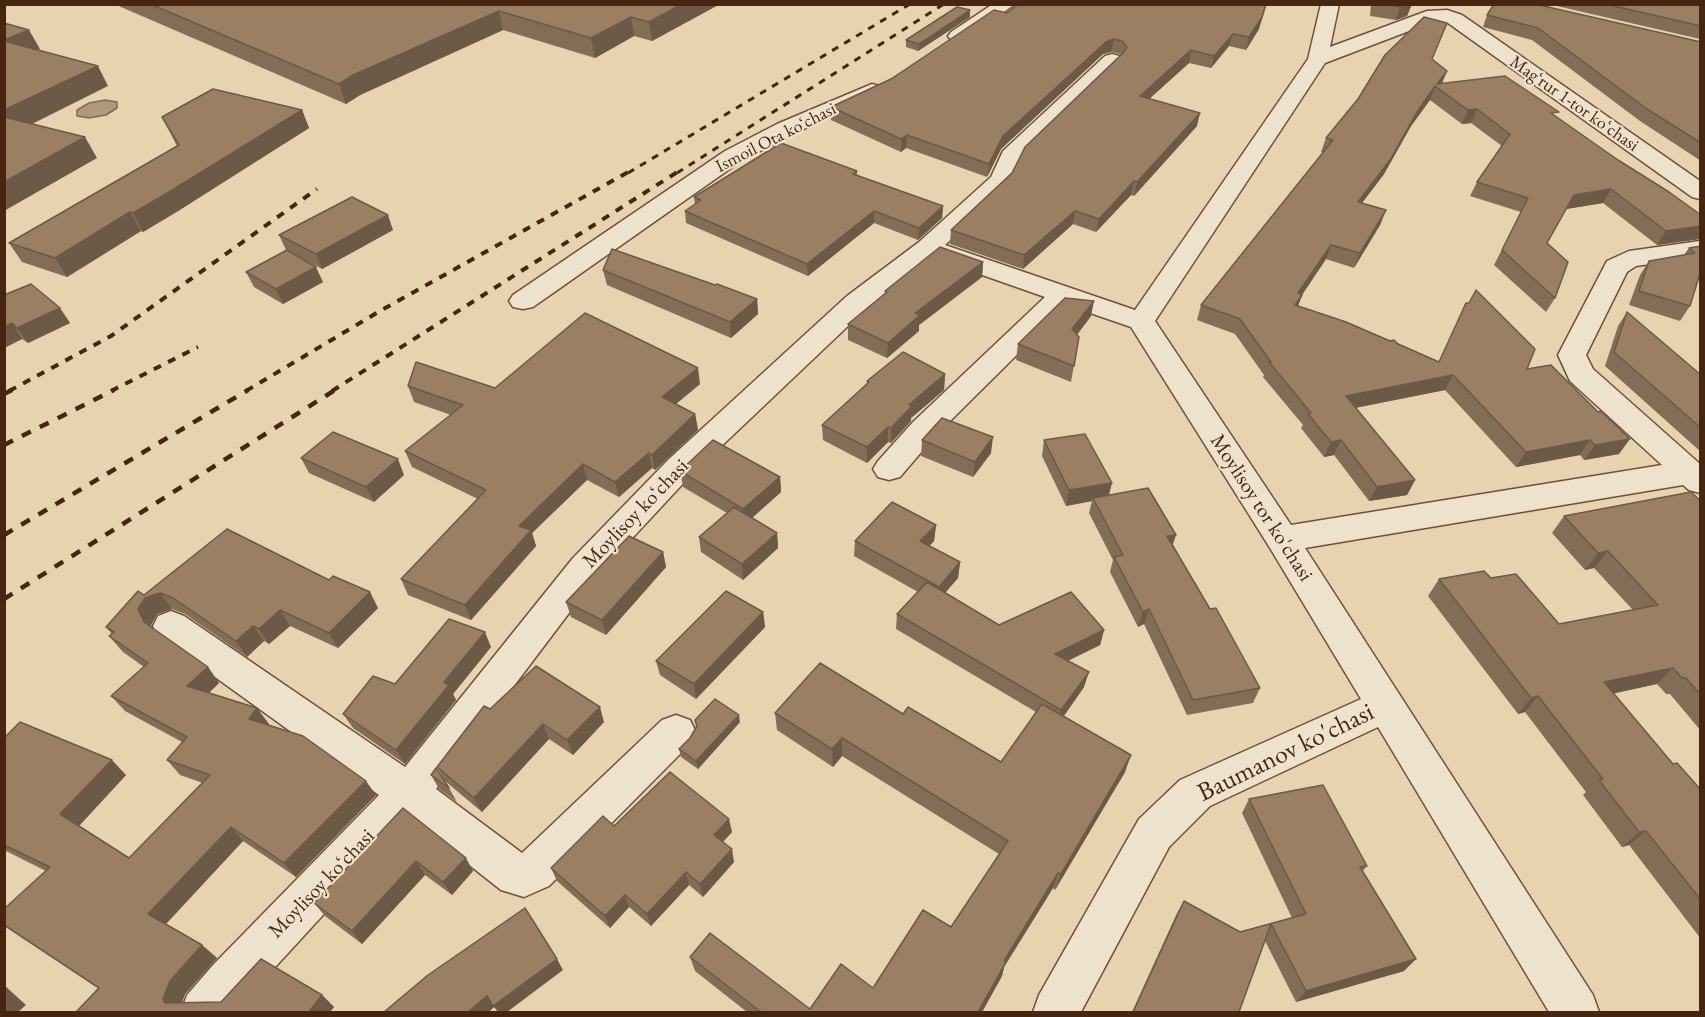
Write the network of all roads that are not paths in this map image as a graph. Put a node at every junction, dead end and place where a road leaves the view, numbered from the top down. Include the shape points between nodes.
1 (1006, 4) edge
2 (1330, 4) edge
3 (939, 48) edge
4 (1318, 59) junction
5 (1112, 60) edge
6 (892, 79) edge
7 (1701, 192) edge
8 (928, 247) junction
9 (1701, 249) edge
10 (1063, 294) junction
11 (523, 301) dead end
12 (1141, 321) junction
13 (889, 469) dead end
14 (1695, 477) edge
15 (1282, 539) junction
16 (171, 626) dead end
17 (1385, 706) junction
18 (676, 732) dead end
19 (409, 793) junction
20 (204, 1012) edge
21 (1056, 1012) edge
22 (1576, 1012) edge

1 - 3 street
2 - 4 street
4 - 7 street, Magʻrur 1-tor koʻchasi via 1428,17 1447,16
4 - 12 street
5 - 8 street, Moylisoy koʻchasi via 1011,156 1001,180
6 - 11 street, Ismoil Ota koʻchasi via 733,156
8 - 10 street
8 - 19 street, Moylisoy koʻchasi via 857,302 680,466 585,567
9 - 14 street via 1629,259 1616,267 1572,355 1580,374
10 - 12 street
10 - 13 street via 924,429
12 - 15 street, Moylisoy tor ko'chasi
14 - 15 street
15 - 17 street, Moylisoy tor ko'chasi
16 - 19 street
17 - 21 street, Baumanov ko'chasi via 1196,793 1154,833
17 - 22 street, Moylisoy tor ko'chasi
18 - 19 street via 534,871 524,876 516,875
19 - 20 street, Moylisoy koʻchasi

